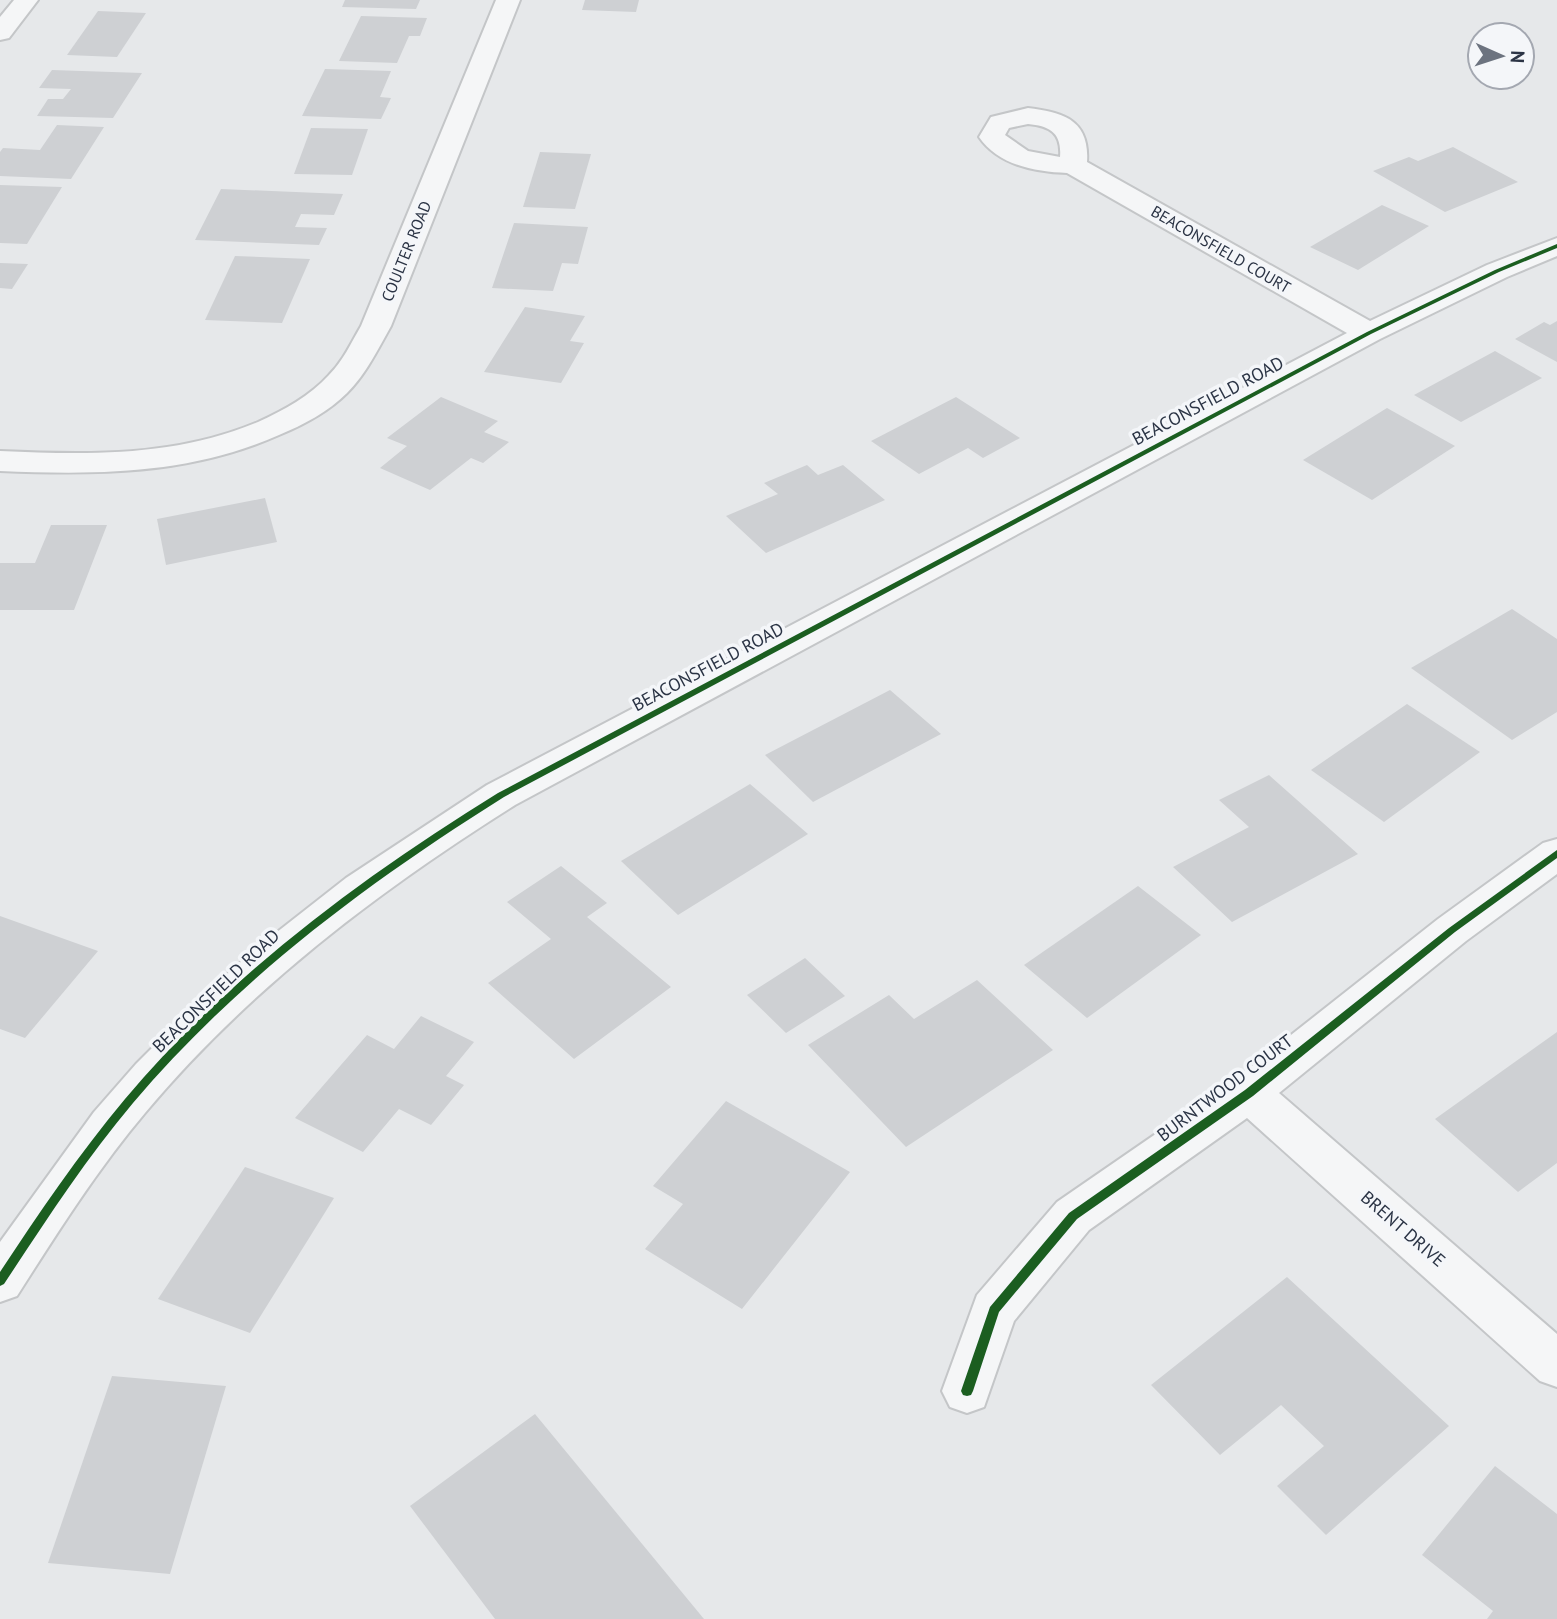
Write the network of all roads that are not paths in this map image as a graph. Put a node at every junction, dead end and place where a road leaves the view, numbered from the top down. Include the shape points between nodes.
1 (26, 0) edge
2 (508, 0) edge
3 (0, 33) edge
4 (1073, 165) dead end
5 (1557, 246) edge
6 (1369, 333) junction
7 (0, 461) edge
8 (1557, 853) edge
9 (1249, 1093) junction
10 (0, 1281) edge
11 (1557, 1365) edge
12 (967, 1391) dead end

1 - 3 street
2 - 7 street, COULTER ROAD via 376,326 348,374 291,418 234,443 173,459 80,465
4 - 6 street, BEACONSFIELD COURT
5 - 6 street, BEACONSFIELD ROAD
6 - 10 street, BEACONSFIELD ROAD via 501,795 425,841 314,921 241,983 150,1076 68,1177
8 - 9 street, BURNTWOOD COURT via 1452,930
9 - 11 street, BRENT DRIVE
9 - 12 street, BURNTWOOD COURT via 1073,1216 994,1310

